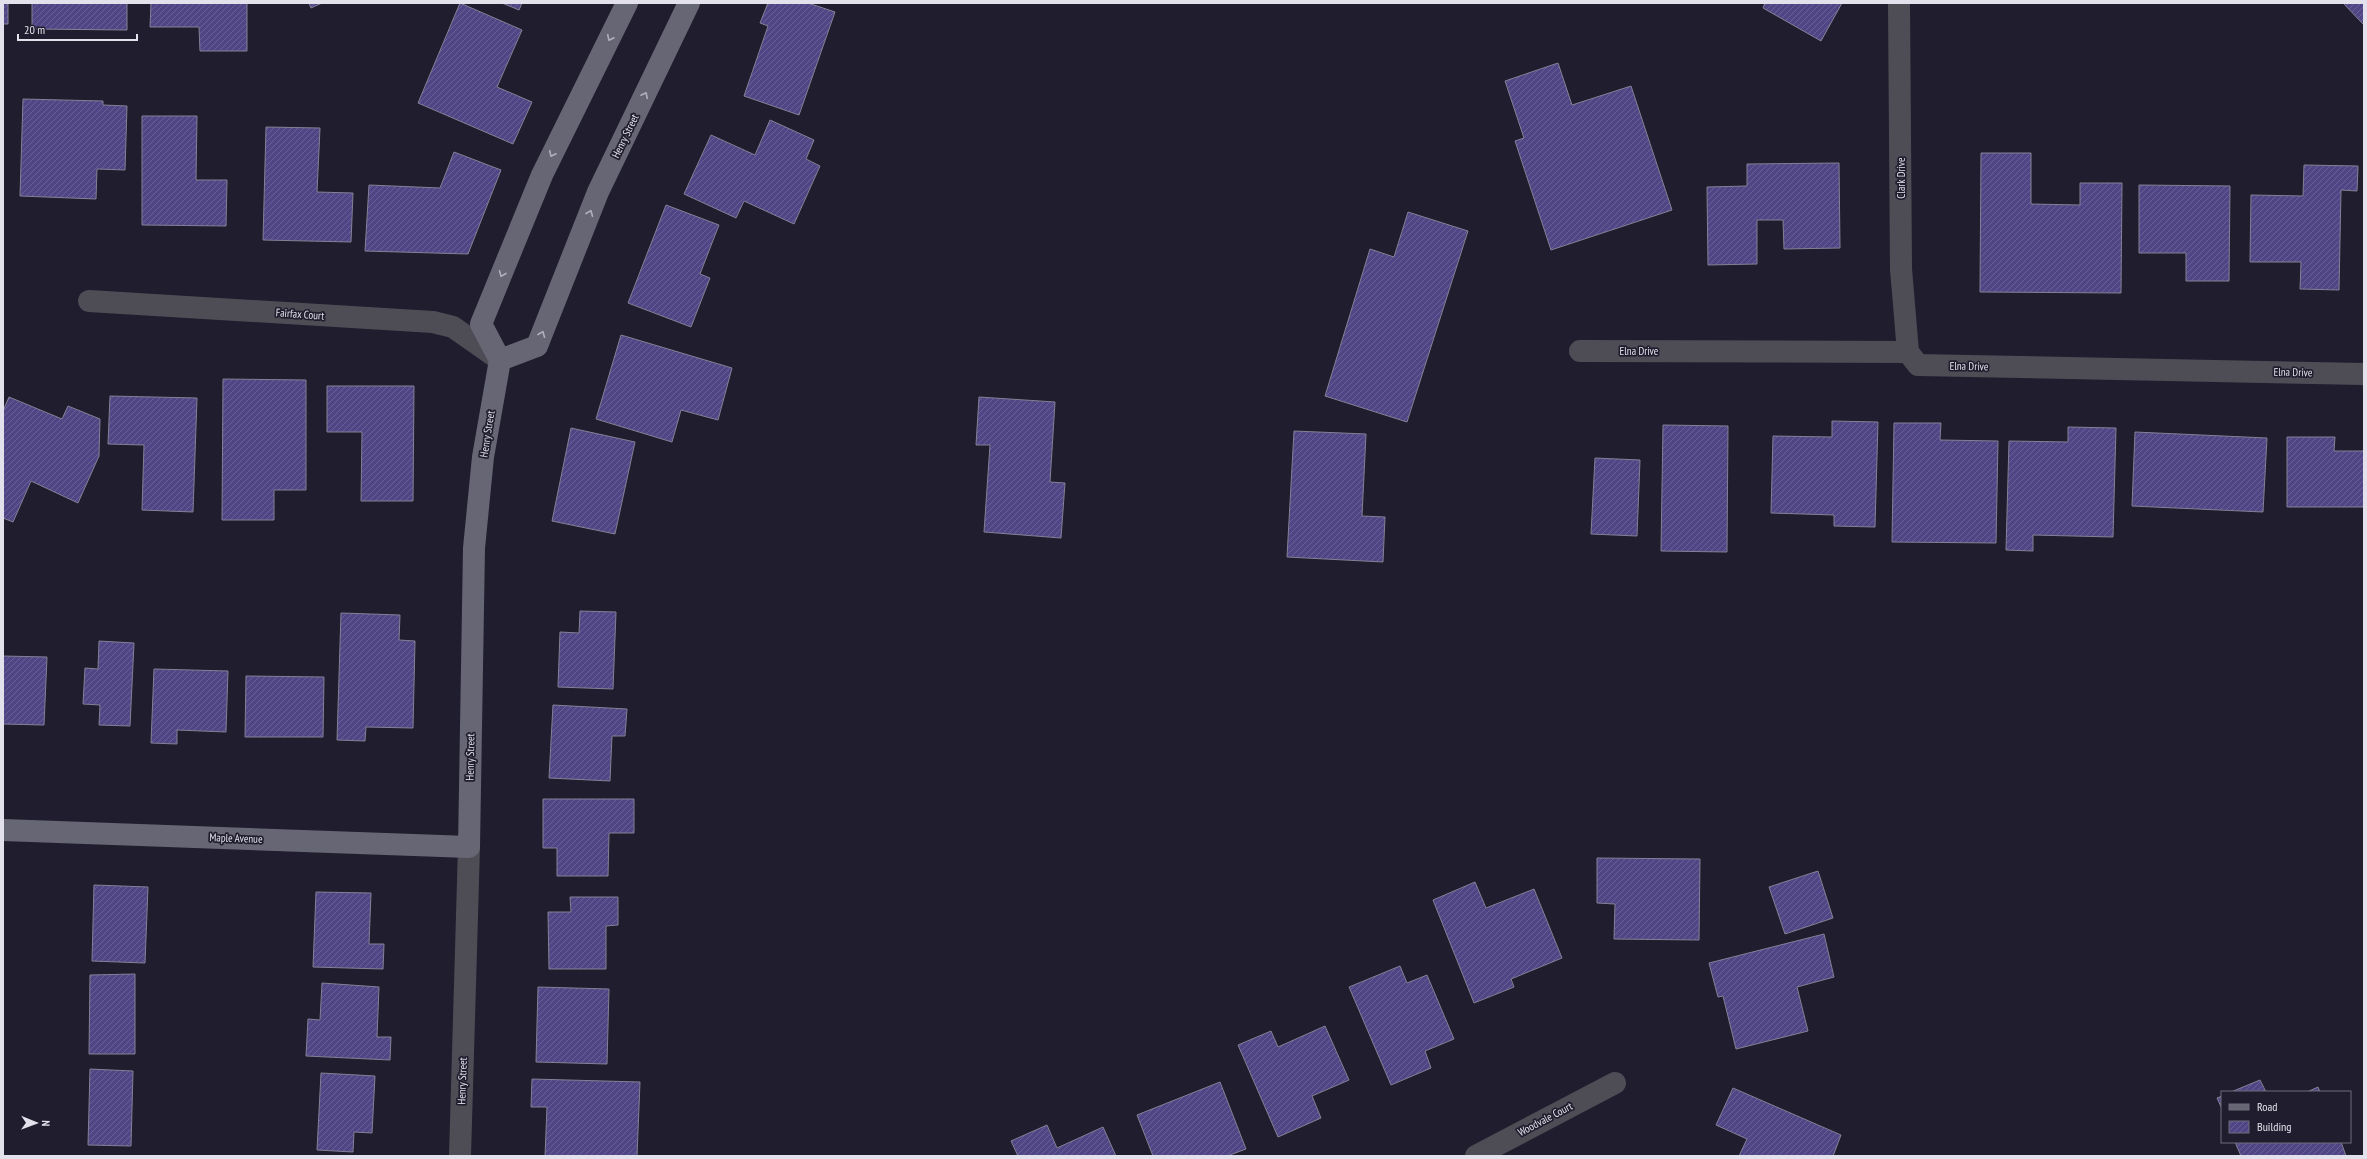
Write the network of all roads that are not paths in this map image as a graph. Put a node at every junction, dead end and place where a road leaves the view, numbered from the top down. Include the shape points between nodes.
1 (627, 3) edge
2 (689, 3) edge
3 (1900, 3) edge
4 (89, 301) dead end
5 (1580, 351) dead end
6 (1908, 352) junction
7 (500, 360) junction
8 (2364, 374) edge
9 (3, 830) edge
10 (469, 846) junction
11 (1615, 1083) dead end
12 (460, 1156) edge
13 (1476, 1156) edge

1 -> 7 street via 542,175 481,324
7 -> 2 street, Henry Street via 537,346 598,192
3 - 6 street, Clark Drive via 1901,269
4 - 7 street, Fairfax Court via 433,322 453,327
5 - 6 street, Elna Drive
6 - 8 street, Elna Drive via 1918,365
7 - 10 street, Henry Street via 483,457 474,548
9 - 10 street, Maple Avenue
10 - 12 street, Henry Street
11 - 13 street, Woodvale Court

